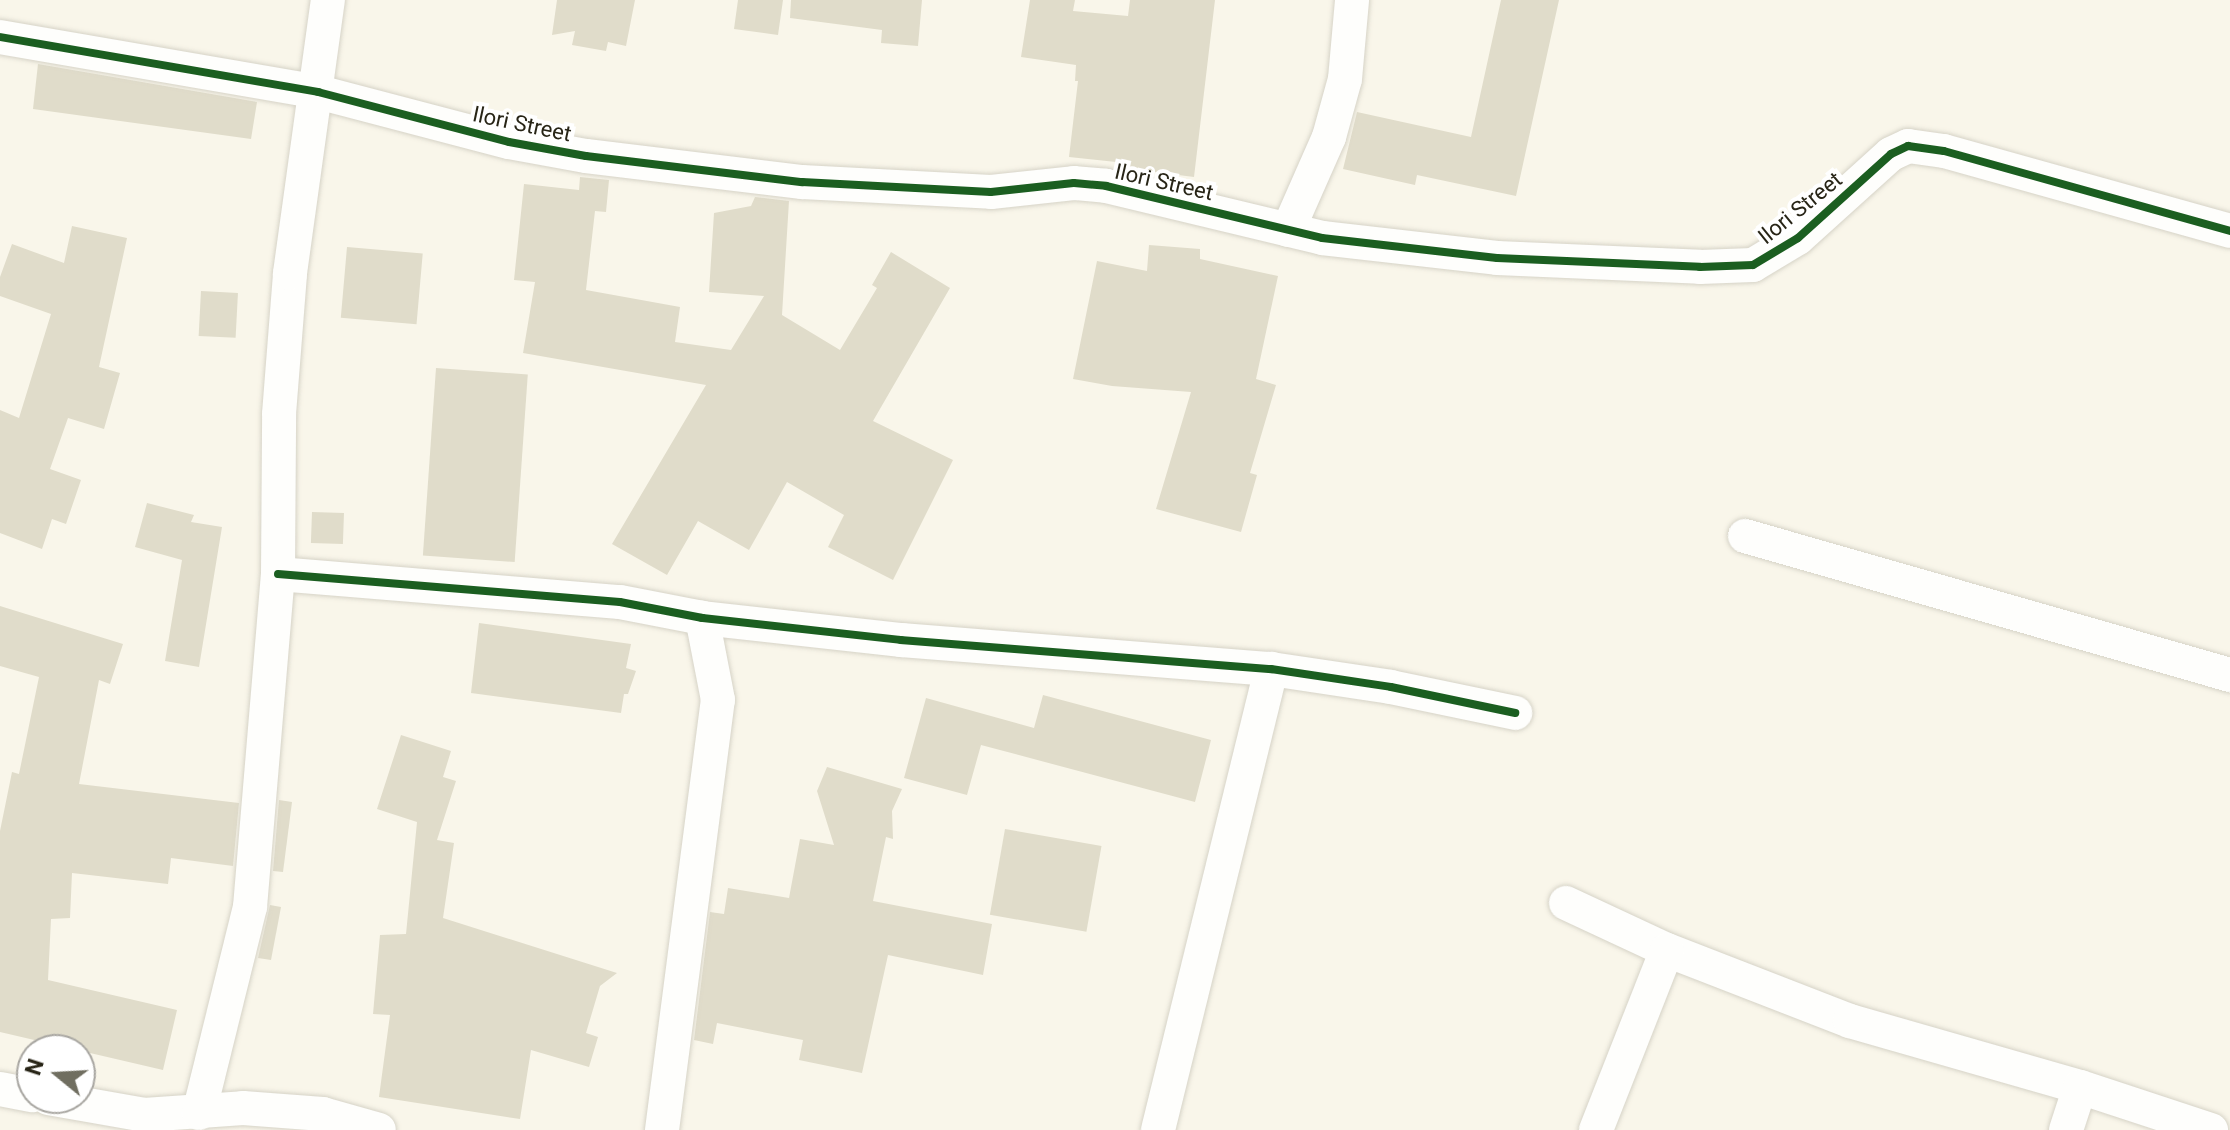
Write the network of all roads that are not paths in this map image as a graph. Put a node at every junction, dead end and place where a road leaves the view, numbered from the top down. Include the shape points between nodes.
1 (328, 0) edge
2 (1352, 0) edge
3 (0, 37) edge
4 (318, 92) junction
5 (1288, 230) junction
6 (2230, 231) edge
7 (1745, 536) dead end
8 (278, 574) junction
9 (702, 618) junction
10 (1271, 669) junction
11 (2230, 675) edge
12 (1515, 713) dead end
13 (1566, 903) dead end
14 (1667, 950) junction
15 (2080, 1087) junction
16 (96, 1106) edge
17 (199, 1113) junction
18 (379, 1130) edge
19 (662, 1130) edge
20 (1158, 1130) edge
21 (1596, 1130) edge
22 (2066, 1130) edge
23 (2211, 1130) edge

1 - 4 street
2 - 5 street via 1345,79 1329,137
3 - 4 street, Ilori Street
4 - 5 street, Ilori Street via 509,142 586,156 802,182 991,192 1074,183 1106,186
4 - 8 street via 289,289 279,414
5 - 6 street, Ilori Street via 1497,258 1753,265 1798,238 1891,154 1908,146 1944,151
7 - 11 street
8 - 9 street via 620,602
8 - 17 street via 250,907
9 - 10 street via 901,640
9 - 19 street via 718,700
10 - 12 street
10 - 20 street
13 - 14 street
14 - 15 street via 1850,1021
14 - 21 street
15 - 22 street
15 - 23 street
16 - 17 street via 144,1115
17 - 18 street via 243,1108 323,1114

